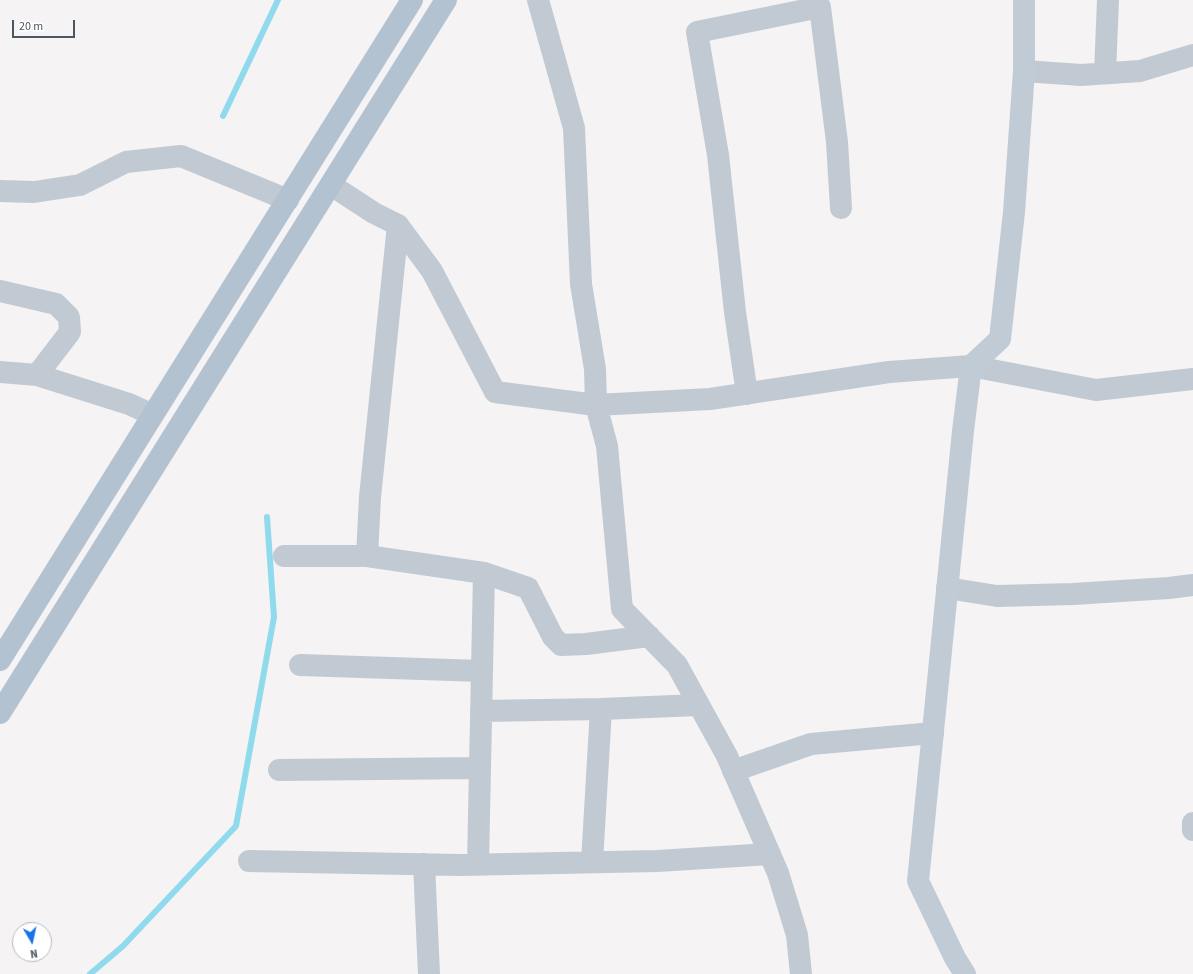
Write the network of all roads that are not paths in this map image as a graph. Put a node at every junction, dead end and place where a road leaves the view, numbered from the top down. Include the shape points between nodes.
1 (412, 0) edge
2 (446, 0) edge
3 (538, 0) edge
4 (1024, 0) edge
5 (1108, 0) edge
6 (822, 4) edge
7 (1193, 55) edge
8 (1024, 71) junction
9 (1105, 73) junction
10 (331, 185) junction
11 (0, 191) edge
12 (288, 200) junction
13 (841, 208) dead end
14 (398, 226) junction
15 (0, 291) edge
16 (971, 366) junction
17 (0, 372) edge
18 (37, 375) junction
19 (1193, 379) edge
20 (747, 394) junction
21 (596, 404) junction
22 (153, 415) junction
23 (284, 556) dead end
24 (367, 556) junction
25 (484, 573) junction
26 (1193, 585) edge
27 (947, 588) junction
28 (649, 636) junction
29 (0, 660) edge
30 (300, 665) dead end
31 (482, 672) junction
32 (698, 704) junction
33 (601, 709) junction
34 (481, 711) junction
35 (0, 713) edge
36 (933, 732) junction
37 (480, 768) junction
38 (279, 770) dead end
39 (733, 771) junction
40 (1193, 823) edge
41 (1193, 830) edge
42 (770, 854) junction
43 (249, 861) dead end
44 (592, 862) junction
45 (424, 864) junction
46 (478, 865) junction
47 (429, 974) edge
48 (801, 974) edge
49 (964, 974) edge

1 - 12 main road
2 - 10 main road
3 - 21 street via 574,128 581,284 595,369
4 - 8 street
5 - 9 street
6 - 13 street via 837,142
6 - 20 street via 697,32 718,155
7 - 9 street via 1140,71
8 - 9 street via 1081,75
8 - 16 street via 1014,212 1000,339
10 - 14 street
10 - 35 main road
11 - 12 street via 34,192 80,185 126,162 181,156
12 - 22 main road
14 - 21 street via 432,271 495,392
14 - 24 street via 370,497
15 - 18 street via 56,304 69,317 70,332
16 - 19 street via 1096,390
16 - 20 street via 889,372
16 - 27 street
17 - 18 street
18 - 22 street via 129,404
20 - 21 street via 710,399
21 - 28 street via 607,446 622,610
22 - 29 main road
23 - 24 street
24 - 25 street
25 - 28 street via 528,588 553,637 561,645
25 - 31 street
26 - 27 street via 1081,594 997,596
27 - 36 street
28 - 32 street via 677,665
30 - 31 street
31 - 34 street
32 - 33 street
32 - 39 street
33 - 34 street
33 - 44 street
34 - 37 street
36 - 39 street via 811,744
36 - 49 street via 918,881
37 - 38 street
37 - 46 street
39 - 42 street
40 - 41 street
42 - 44 street
42 - 48 street via 797,935
43 - 45 street
44 - 46 street
45 - 46 street
45 - 47 street

